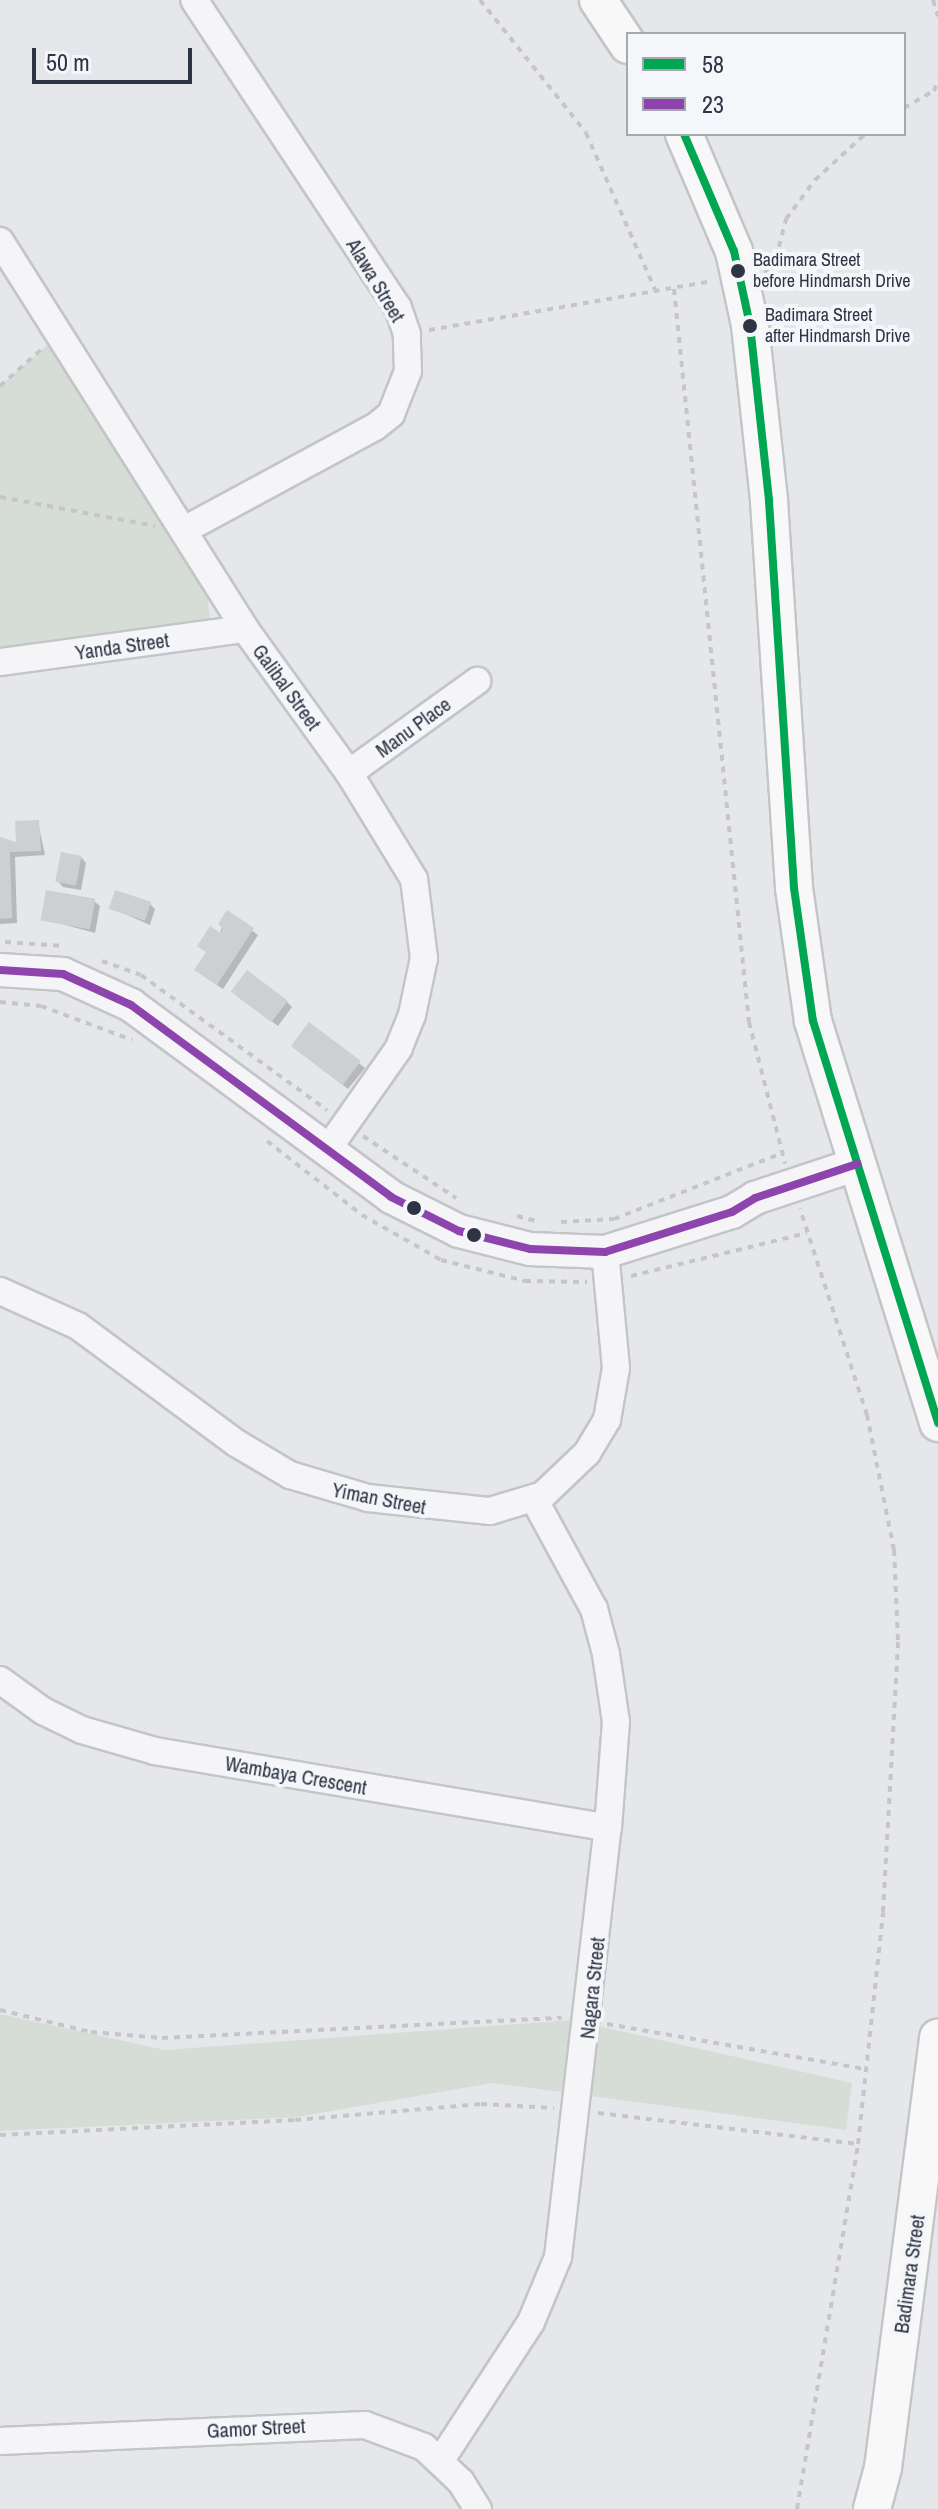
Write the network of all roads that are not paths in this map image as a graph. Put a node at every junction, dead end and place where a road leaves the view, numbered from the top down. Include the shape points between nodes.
1 (194, 0) edge
2 (598, 0) edge
3 (626, 42) edge
4 (685, 136) edge
5 (0, 241) edge
6 (186, 529) junction
7 (245, 629) junction
8 (0, 662) edge
9 (477, 681) dead end
10 (349, 773) junction
11 (0, 970) edge
12 (327, 1150) junction
13 (860, 1174) junction
14 (605, 1252) junction
15 (0, 1291) edge
16 (938, 1423) edge
17 (535, 1501) junction
18 (0, 1680) edge
19 (608, 1828) junction
20 (938, 2038) edge
21 (0, 2441) edge
22 (441, 2460) junction
23 (478, 2509) edge
24 (872, 2509) edge

1 - 6 street, Alawa Street via 398,308 407,334 408,371 391,414 375,427
2 - 3 main road
4 - 13 main road via 712,191 741,275 769,501 794,888 813,1021
5 - 6 street, Galibal Street
6 - 7 street, Galibal Street
7 - 8 street, Yanda Street
7 - 10 street, Galibal Street
9 - 10 street, Manu Place
10 - 12 street, Galibal Street via 414,879 424,958 399,1048
11 - 12 street via 63,974 131,1005
12 - 14 street via 391,1197 459,1231 530,1249
13 - 14 street via 759,1214 732,1212
13 - 16 main road
14 - 17 street via 616,1368 612,1403 587,1453
15 - 17 street, Yiman Street via 78,1326 236,1443 290,1475 368,1498 430,1508 490,1511
17 - 19 street, Nagara Street via 594,1609 614,1687
18 - 19 street, Wambaya Crescent via 43,1711 82,1730 155,1751
19 - 22 street, Nagara Street via 558,2257 531,2322
20 - 24 main road, Badimara Street via 883,2468
21 - 22 street, Gamor Street via 349,2423 407,2439
22 - 23 street, Gamor Street

